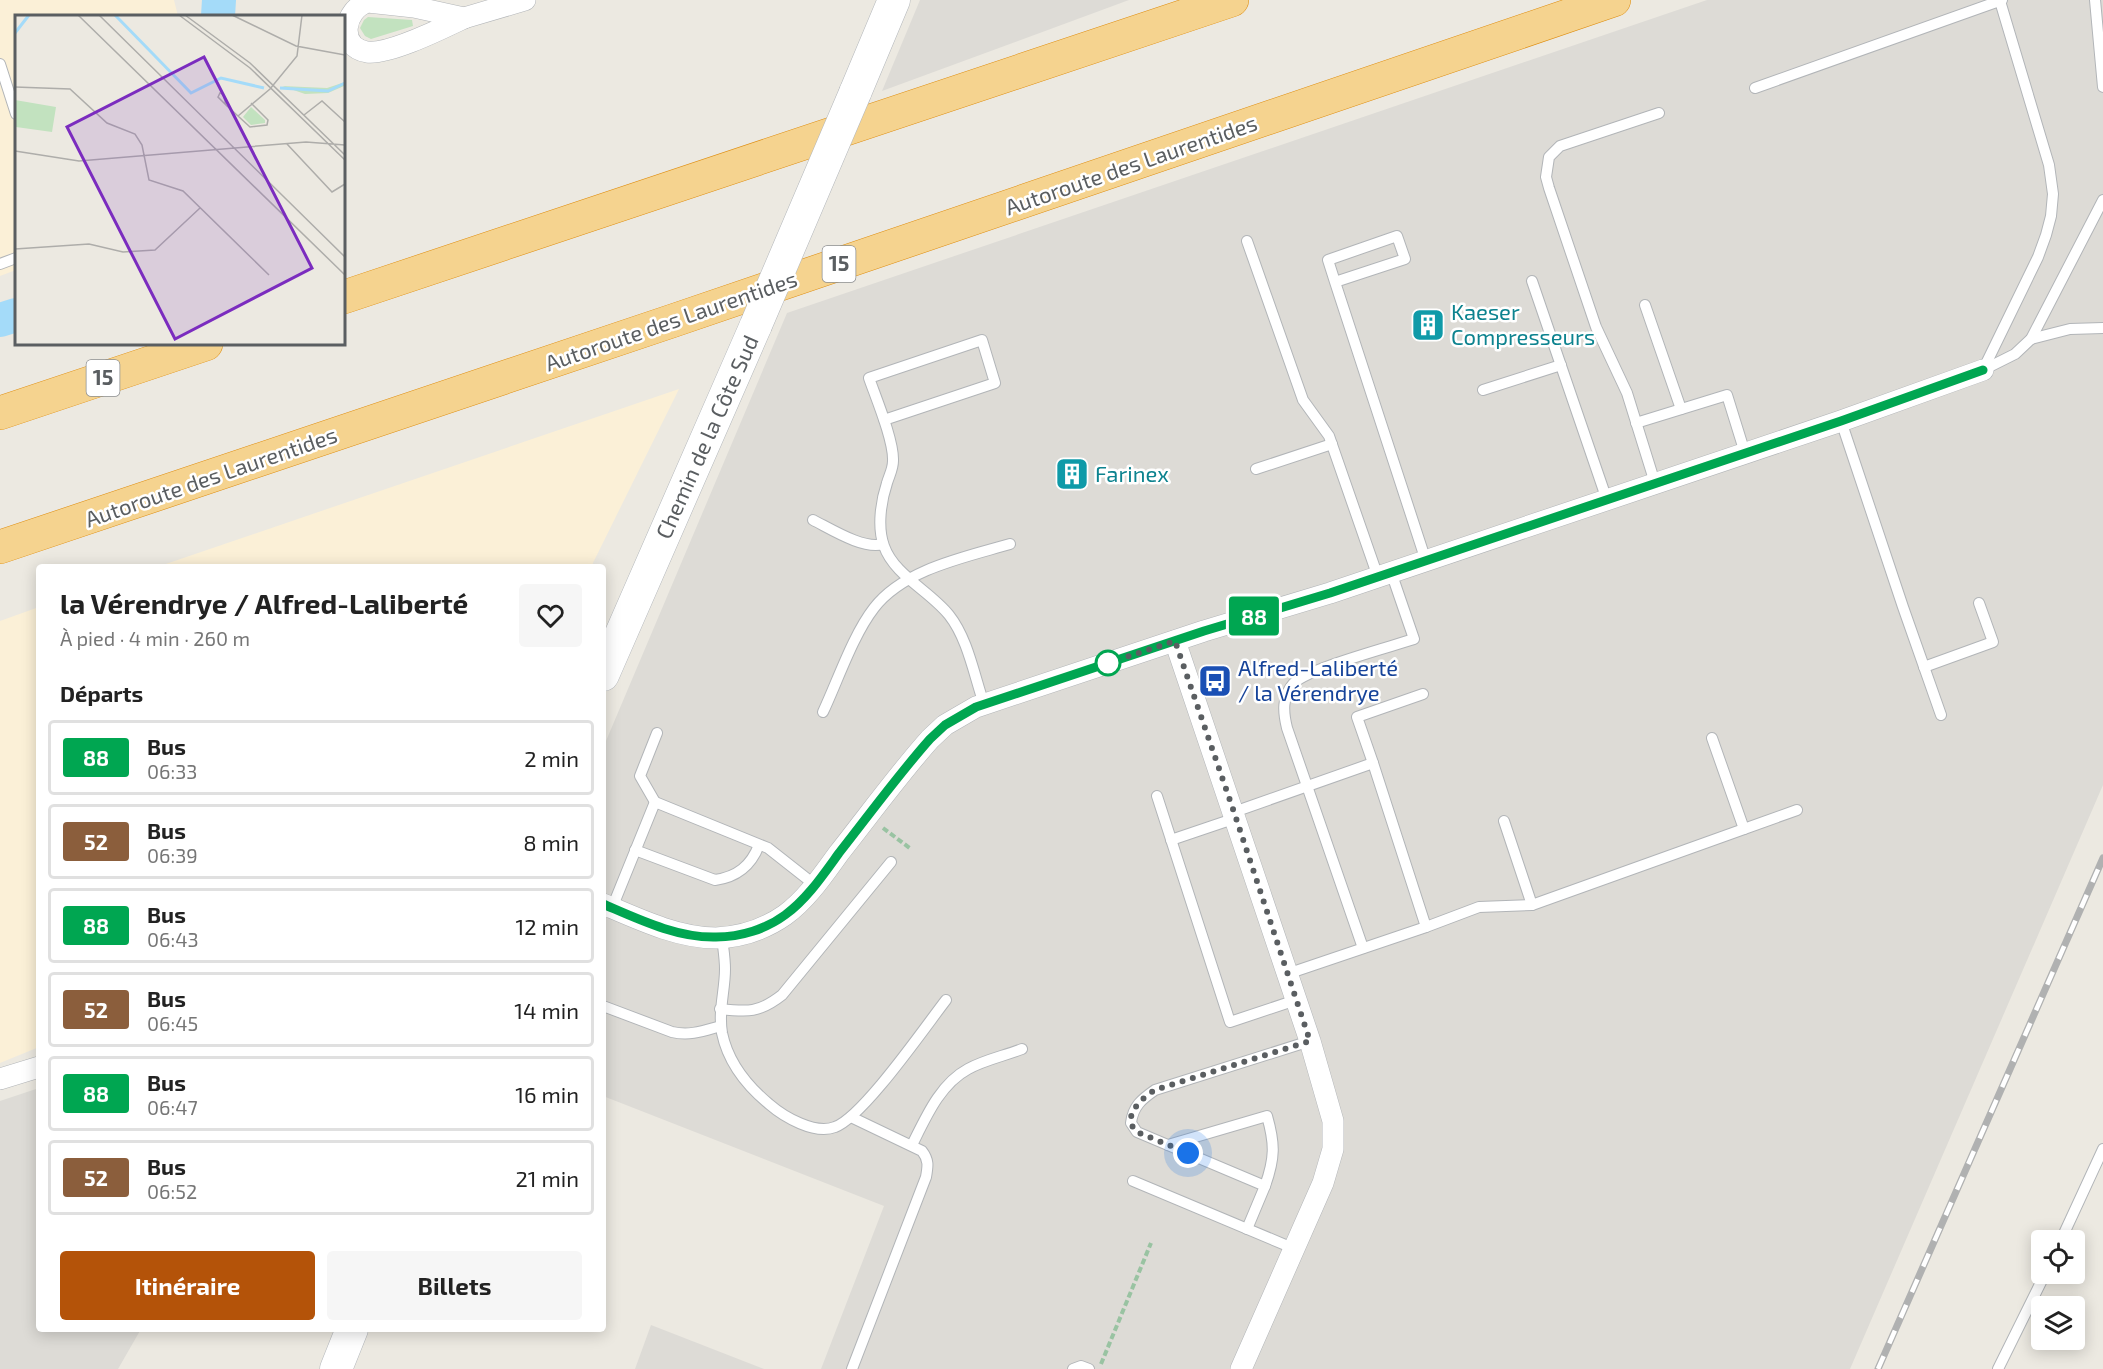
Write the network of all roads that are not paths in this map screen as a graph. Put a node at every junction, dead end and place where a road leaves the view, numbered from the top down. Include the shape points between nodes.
1 (525, 0) edge
2 (894, 0) edge
3 (1232, 0) edge
4 (1614, 0) edge
5 (2001, 0) edge
6 (2095, 0) edge
7 (464, 18) junction
8 (0, 64) edge
9 (2103, 87) edge
10 (1755, 88) dead end
11 (15, 111) edge
12 (1659, 113) dead end
13 (2103, 200) edge
14 (1247, 241) dead end
15 (15, 258) edge
16 (0, 264) edge
17 (1532, 281) dead end
18 (1335, 282) junction
19 (345, 297) edge
20 (1645, 304) dead end
21 (2103, 328) edge
22 (2031, 339) junction
23 (203, 345) edge
24 (1561, 365) junction
25 (1983, 370) junction
26 (1483, 390) dead end
27 (1681, 409) junction
28 (0, 413) edge
29 (884, 420) junction
30 (1841, 421) junction
31 (1636, 423) junction
32 (1332, 444) junction
33 (1745, 453) junction
34 (1256, 469) dead end
35 (1655, 483) junction
36 (1607, 500) junction
37 (813, 520) dead end
38 (883, 544) junction
39 (1010, 544) dead end
40 (0, 547) edge
41 (1426, 561) junction
42 (1384, 575) junction
43 (911, 579) junction
44 (1979, 603) dead end
45 (1175, 641) junction
46 (1924, 667) junction
47 (606, 668) edge
48 (1423, 694) dead end
49 (984, 704) junction
50 (823, 712) dead end
51 (1941, 714) dead end
52 (657, 733) dead end
53 (1712, 738) dead end
54 (1373, 763) junction
55 (1307, 786) junction
56 (1157, 796) dead end
57 (655, 802) junction
58 (1797, 810) dead end
59 (1235, 815) junction
60 (1504, 821) dead end
61 (1744, 829) junction
62 (1171, 840) junction
63 (759, 845) junction
64 (636, 850) junction
65 (891, 862) dead end
66 (815, 885) junction
67 (1532, 905) junction
68 (608, 906) edge
69 (1426, 927) junction
70 (722, 937) junction
71 (1363, 948) junction
72 (1287, 974) junction
73 (946, 1000) dead end
74 (1296, 1000) junction
75 (606, 1007) edge
76 (720, 1009) junction
77 (721, 1026) junction
78 (1310, 1041) junction
79 (1022, 1049) dead end
80 (36, 1068) edge
81 (0, 1079) edge
82 (851, 1117) junction
83 (912, 1144) junction
84 (1168, 1145) junction
85 (2103, 1149) edge
86 (1133, 1181) dead end
87 (1264, 1186) junction
88 (1247, 1229) junction
89 (2066, 1230) edge
90 (1295, 1249) junction
91 (2040, 1284) edge
92 (351, 1332) edge
93 (336, 1369) edge
94 (852, 1369) edge
95 (1073, 1369) edge
96 (1089, 1369) edge
97 (1241, 1369) edge
98 (1998, 1369) edge

1 - 7 street
2 - 47 street, Chemin de la Côte Sud, bridge
3 - 19 highway
4 - 40 highway, Autoroute des Laurentides / 15
5 - 10 lane
5 - 25 lane via 2049,165 2053,194 2046,235
6 - 9 lane
7 - 7 street via 368,2 352,12 347,33 352,44 362,50 382,51
8 - 11 lane
12 - 31 lane via 1560,146 1549,157 1546,177 1596,327 1627,393
13 - 22 lane
14 - 32 lane via 1302,400
15 - 16 lane
17 - 24 lane
18 - 18 lane via 1405,259 1397,236 1328,260
18 - 41 lane
20 - 27 lane
21 - 22 lane via 2070,329
22 - 25 lane via 2015,354
23 - 28 highway, 15
24 - 26 lane
24 - 36 lane
25 - 30 street
27 - 31 lane
27 - 33 lane via 1726,395
29 - 29 lane via 994,383 982,340 869,378
29 - 38 lane via 894,462 883,497
30 - 33 street
30 - 46 lane
31 - 35 lane
32 - 34 lane
32 - 42 lane
33 - 35 street
35 - 36 street
36 - 41 street
37 - 38 lane via 863,543
38 - 43 lane
39 - 43 lane via 931,568
41 - 42 street
42 - 45 street
42 - 55 lane via 1414,639 1309,673 1287,693 1284,713
43 - 49 lane via 939,604 960,632
43 - 50 lane via 883,598 864,623
44 - 46 lane via 1993,642
45 - 49 street
45 - 59 street
46 - 51 lane
48 - 54 lane via 1357,717
49 - 66 street via 961,714 930,739
52 - 57 lane via 640,776
53 - 61 lane
54 - 55 lane
54 - 69 lane
55 - 59 lane
55 - 71 lane
56 - 62 lane
57 - 63 lane
57 - 64 lane
58 - 61 lane
59 - 62 lane
59 - 72 street
60 - 67 lane
61 - 67 lane
62 - 74 lane via 1230,1022
63 - 64 lane via 738,874 715,880
63 - 66 lane
64 - 68 lane
65 - 76 lane via 782,995 759,1010
66 - 70 street via 770,924
67 - 69 lane via 1479,907
68 - 70 street via 686,934
69 - 71 lane
70 - 76 lane via 725,969
71 - 72 lane
72 - 74 street
73 - 82 lane
74 - 78 street
75 - 77 lane via 684,1035
76 - 77 lane
77 - 82 lane via 726,1051 736,1069 781,1114 817,1128 833,1128
78 - 84 lane via 1155,1090 1143,1098 1132,1114 1133,1128
78 - 90 street via 1326,1094 1333,1149
79 - 83 lane via 970,1068 951,1081
80 - 81 street
82 - 83 lane
83 - 94 lane via 927,1158 926,1177
84 - 87 lane
84 - 87 lane via 1267,1116 1274,1146
85 - 89 lane
86 - 88 lane
87 - 88 lane
88 - 90 lane
90 - 97 street
91 - 98 lane
92 - 93 street
95 - 96 lane

